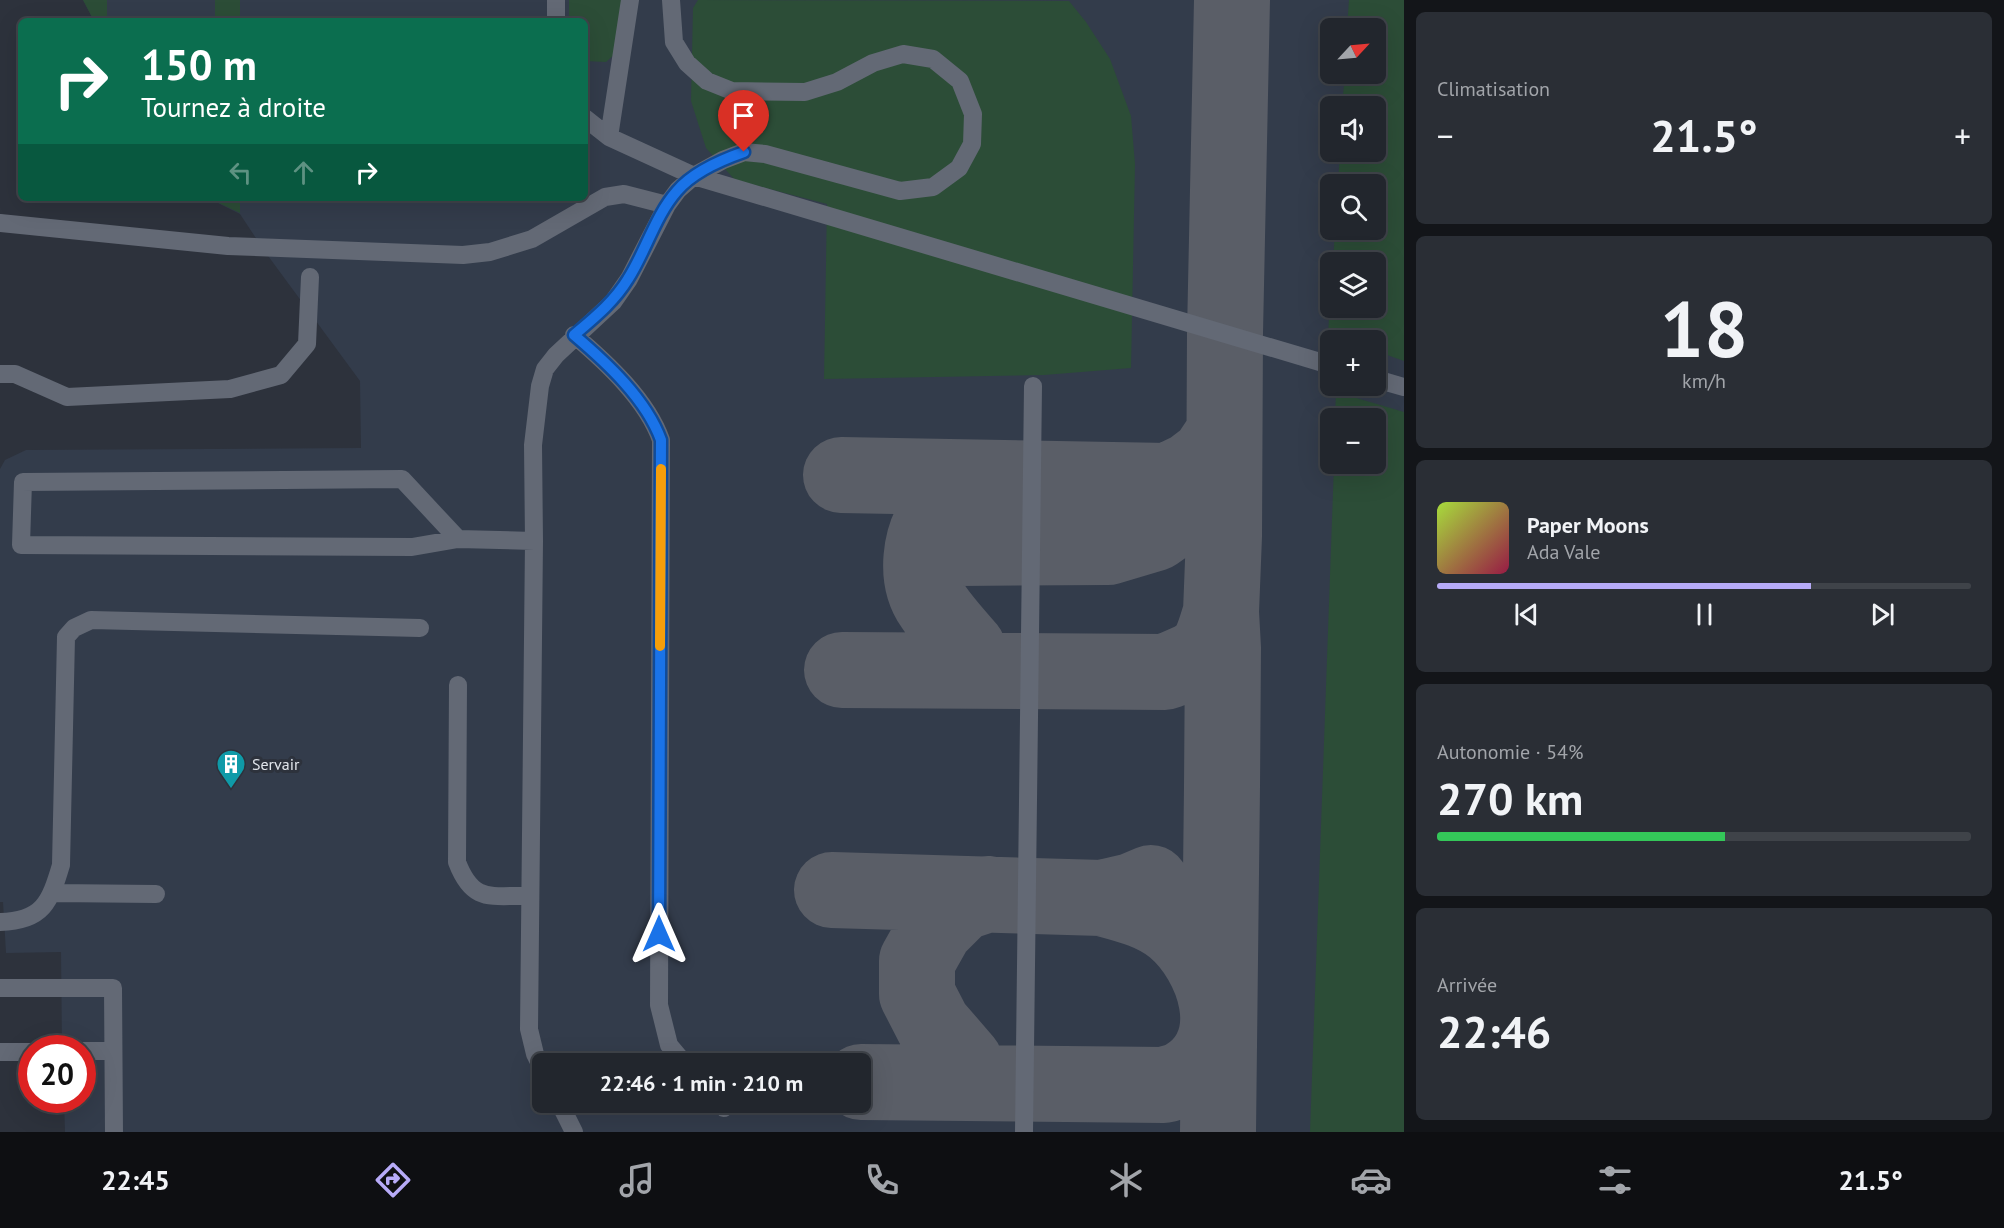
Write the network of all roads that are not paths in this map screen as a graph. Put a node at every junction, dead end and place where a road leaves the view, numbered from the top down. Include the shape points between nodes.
1 (556, 0) edge
2 (630, 0) edge
3 (671, 0) edge
4 (556, 18) edge
5 (588, 120) edge
6 (609, 137) junction
7 (694, 176) junction
8 (667, 206) junction
9 (0, 223) edge
10 (310, 277) dead end
11 (574, 335) junction
12 (1320, 362) edge
13 (0, 374) edge
14 (1386, 382) edge
15 (1033, 386) dead end
16 (1404, 387) edge
17 (458, 539) junction
18 (534, 541) junction
19 (420, 628) dead end
20 (458, 685) dead end
21 (53, 893) junction
22 (156, 894) dead end
23 (530, 896) junction
24 (0, 922) edge
25 (0, 988) edge
26 (96, 1051) edge
27 (113, 1051) junction
28 (0, 1052) edge
29 (18, 1052) edge
30 (535, 1053) edge
31 (676, 1053) edge
32 (565, 1113) edge
33 (114, 1132) edge
34 (574, 1132) edge
35 (1024, 1132) edge

1 - 4 lane
2 - 6 lane
3 - 7 lane via 674,42 687,63 707,81 732,91 805,92 903,54 933,59 960,81 973,114 972,144 959,168 933,187 900,191 765,154 744,152
5 - 6 lane
6 - 7 lane
7 - 8 lane
7 - 12 lane
8 - 9 lane via 624,194 605,197 532,239 490,252 463,255 228,246
8 - 11 lane via 613,302
10 - 13 lane via 307,344 281,375 230,389 67,397 15,374
11 - 18 lane via 545,369 540,386 533,445
11 - 31 lane via 645,406 661,440 659,1005 669,1045
14 - 16 lane
15 - 35 lane
17 - 17 lane via 402,479 23,482 21,545 412,547
17 - 18 lane
18 - 23 lane
19 - 21 lane via 91,620 74,628 66,637 60,865
20 - 23 lane via 457,862 471,889 483,896
21 - 22 lane
21 - 24 lane via 43,909 18,921
23 - 30 lane via 529,1029
25 - 27 lane via 113,988
26 - 27 lane
27 - 33 lane
28 - 29 lane
32 - 34 lane

